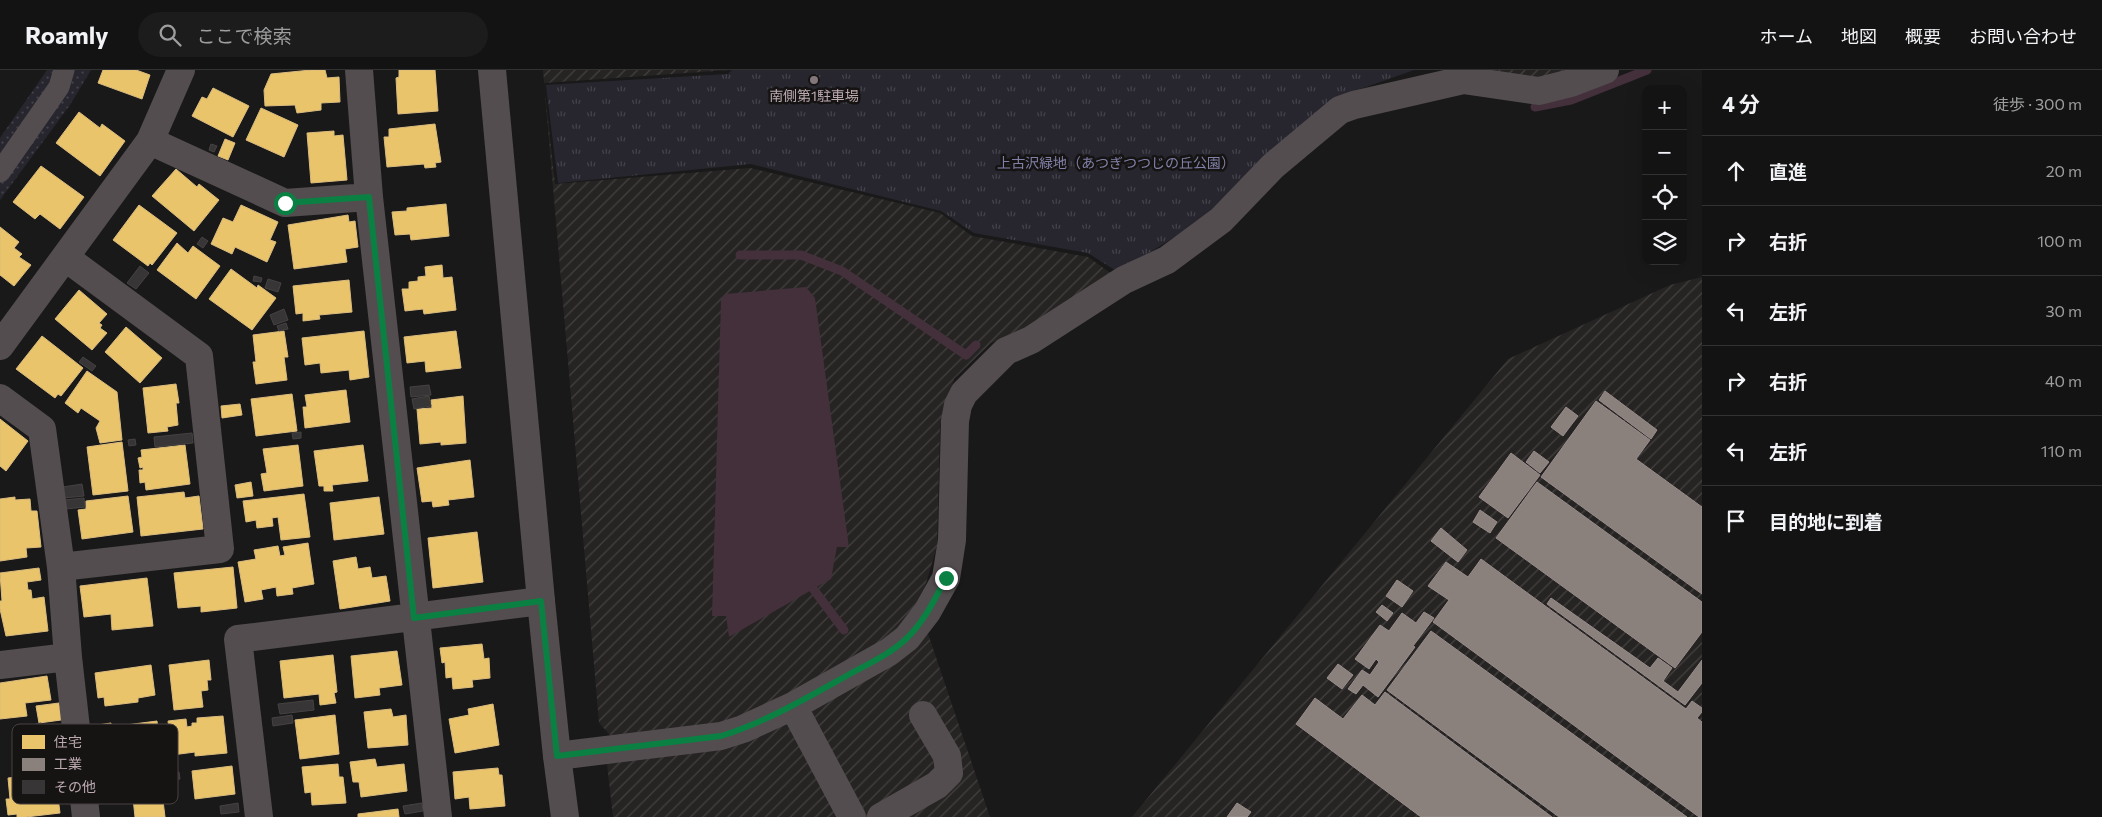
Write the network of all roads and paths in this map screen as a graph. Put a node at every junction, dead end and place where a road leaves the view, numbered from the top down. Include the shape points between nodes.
1 (64, 70) edge
2 (181, 70) edge
3 (359, 70) edge
4 (492, 70) edge
5 (1605, 70) edge
6 (150, 141) junction
7 (0, 172) edge
8 (369, 197) junction
9 (66, 258) junction
10 (0, 346) edge
11 (0, 398) edge
12 (61, 567) junction
13 (541, 601) junction
14 (414, 618) junction
15 (68, 657) junction
16 (0, 665) edge
17 (793, 706) junction
18 (923, 715) dead end
19 (76, 724) edge
20 (557, 756) junction
21 (85, 804) edge
22 (86, 817) edge
23 (259, 817) edge
24 (438, 817) edge
25 (565, 817) edge
26 (852, 817) edge
27 (882, 817) edge

1 - 7 street via 59,87
2 - 6 street
3 - 8 street
4 - 13 street
5 - 17 street via 1539,91 1463,80 1340,110 1273,166 1221,220 1167,260 1124,280 1031,340 1006,351 964,393 958,404 952,540 946,578 927,612 907,638 889,652
6 - 8 street via 285,203
6 - 9 street
8 - 14 street
9 - 10 street
9 - 12 street via 199,356 220,549
11 - 12 street via 42,429
12 - 15 street
13 - 14 street
13 - 20 street
14 - 23 street via 238,639
14 - 24 street
15 - 16 street
15 - 19 street
17 - 20 street via 721,736
17 - 26 street
18 - 27 street via 947,756 949,773 937,785
20 - 25 street
21 - 22 street

